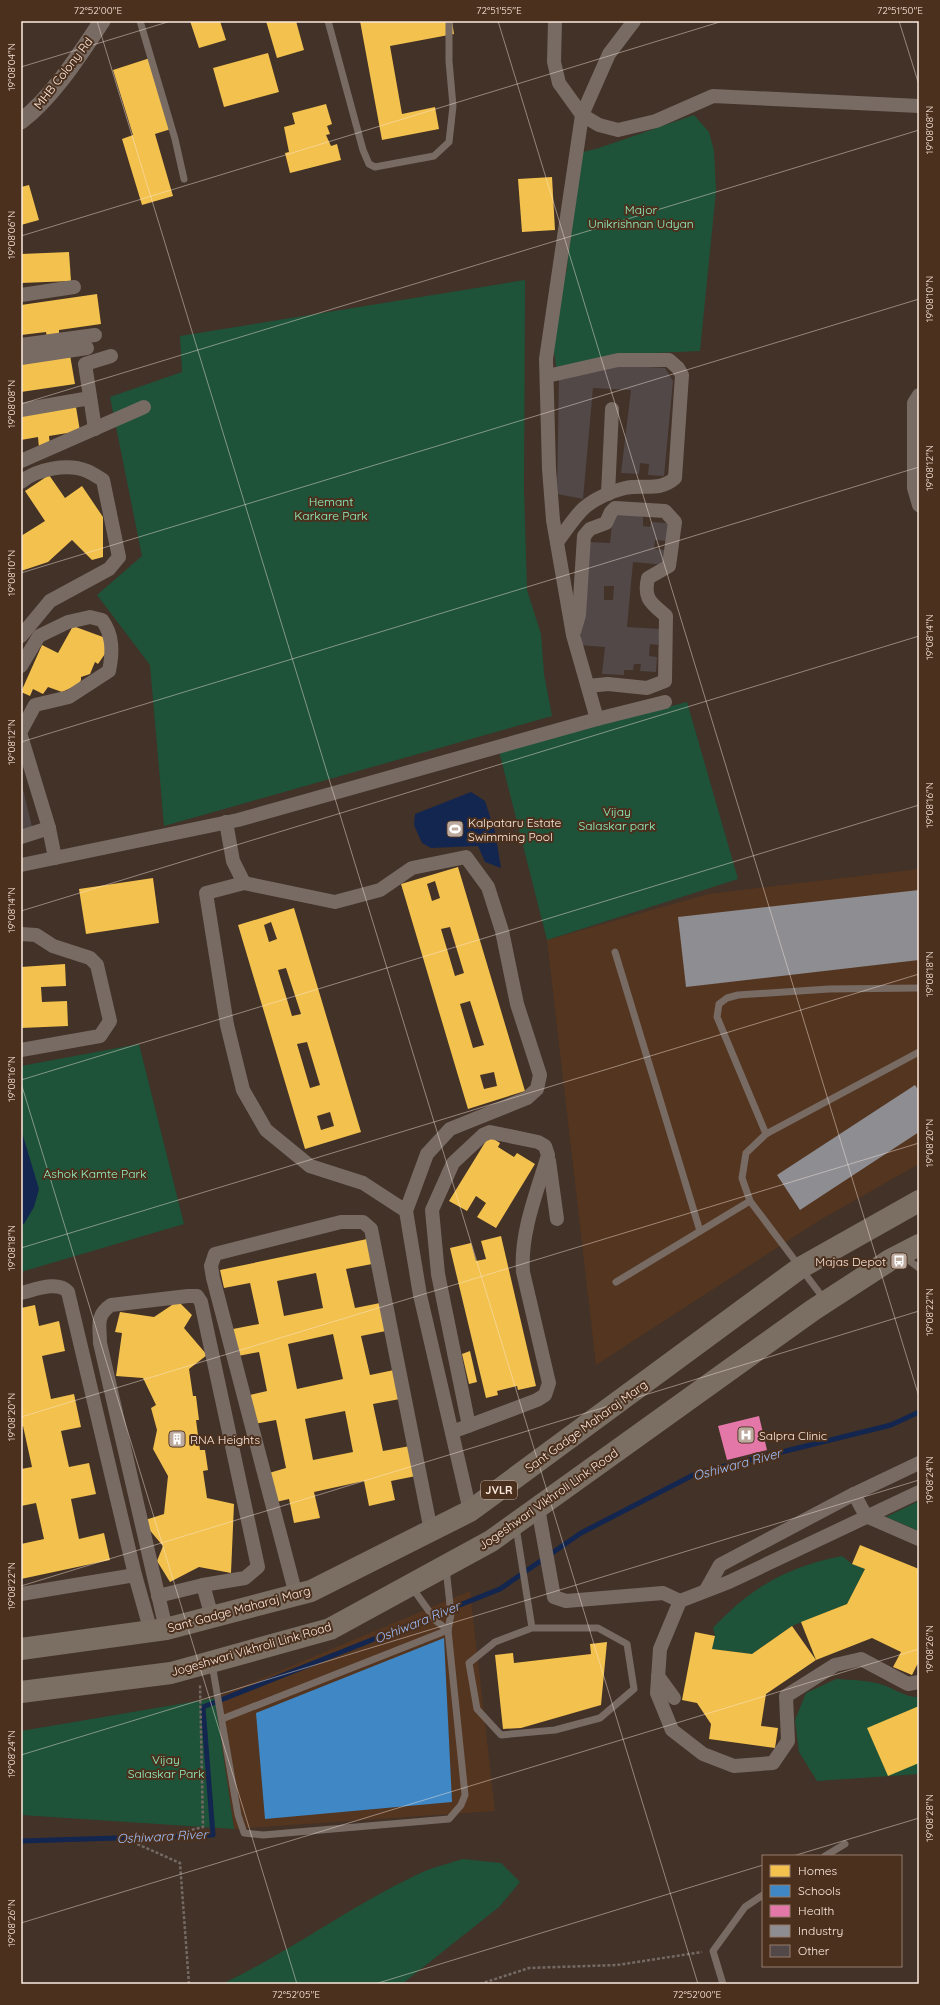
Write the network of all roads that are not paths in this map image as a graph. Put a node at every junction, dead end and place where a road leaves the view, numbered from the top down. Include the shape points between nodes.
1 (102, 21) edge
2 (140, 21) edge
3 (328, 21) edge
4 (449, 21) edge
5 (555, 21) edge
6 (634, 21) edge
7 (919, 106) edge
8 (582, 115) junction
9 (21, 121) edge
10 (184, 179) dead end
11 (74, 287) dead end
12 (21, 295) edge
13 (95, 334) dead end
14 (21, 345) edge
15 (87, 348) dead end
16 (111, 356) dead end
17 (21, 358) edge
18 (547, 376) junction
19 (919, 395) edge
20 (90, 398) junction
21 (144, 407) dead end
22 (612, 409) dead end
23 (21, 410) edge
24 (95, 429) junction
25 (21, 461) edge
26 (21, 482) edge
27 (608, 494) junction
28 (918, 498) edge
29 (557, 542) junction
30 (573, 635) junction
31 (21, 636) edge
32 (21, 666) edge
33 (588, 686) junction
34 (665, 702) dead end
35 (597, 719) junction
36 (21, 731) edge
37 (21, 736) edge
38 (226, 822) junction
39 (49, 828) junction
40 (21, 836) edge
41 (55, 858) junction
42 (21, 865) edge
43 (244, 883) junction
44 (21, 934) edge
45 (615, 952) dead end
46 (919, 988) edge
47 (21, 1050) edge
48 (919, 1052) edge
49 (766, 1134) junction
50 (548, 1155) junction
51 (750, 1201) junction
52 (919, 1201) edge
53 (406, 1211) junction
54 (557, 1218) dead end
55 (700, 1231) junction
56 (910, 1250) edge
57 (800, 1268) junction
58 (919, 1268) edge
59 (616, 1282) dead end
60 (21, 1293) edge
61 (826, 1302) junction
62 (469, 1426) junction
63 (452, 1432) junction
64 (919, 1463) edge
65 (919, 1492) edge
66 (854, 1494) junction
67 (538, 1508) junction
68 (470, 1511) junction
69 (866, 1516) junction
70 (516, 1523) junction
71 (432, 1531) junction
72 (919, 1539) edge
73 (446, 1566) junction
74 (136, 1575) junction
75 (203, 1585) junction
76 (411, 1585) junction
77 (706, 1590) junction
78 (21, 1594) edge
79 (296, 1595) junction
80 (158, 1596) junction
81 (680, 1601) junction
82 (212, 1617) junction
83 (532, 1628) junction
84 (448, 1630) junction
85 (158, 1631) junction
86 (21, 1649) edge
87 (206, 1663) junction
88 (658, 1676) junction
89 (919, 1682) edge
90 (21, 1692) edge
91 (674, 1698) dead end
92 (222, 1719) junction
93 (845, 1844) dead end
94 (827, 1855) edge
95 (762, 1896) edge
96 (723, 1984) edge

1 - 9 street, MHB Colony Rd via 75,61 33,112
2 - 10 lane via 175,139
3 - 4 lane via 363,150 369,164 375,168 434,156 449,142 453,106
5 - 8 street via 554,62 558,83
6 - 8 street via 609,54
7 - 8 street via 714,96 656,121 618,130 599,125
8 - 18 street via 546,359
11 - 12 street
13 - 14 street
15 - 17 street
16 - 20 street via 85,364
18 - 27 street via 618,360 669,360 682,375 675,478 668,484 626,488
18 - 29 street via 549,469
19 - 28 street via 914,403 914,488
20 - 23 street
20 - 24 street
21 - 24 street
22 - 27 street
24 - 25 street
26 - 31 street via 37,473 65,468 86,470 103,480 119,556 109,570 50,601
27 - 29 street via 584,508
29 - 30 street
30 - 33 street
30 - 33 street via 579,615 584,536 590,529 606,523 615,508 665,511 675,522 669,566 648,578 646,586 650,603 666,616 665,681 647,688 608,684
32 - 36 street via 39,636 68,622 90,617 102,620 109,630 112,656 109,671 69,697 35,705
33 - 35 street
34 - 35 street
35 - 38 street
37 - 39 street
38 - 41 street
38 - 43 street via 233,861
39 - 40 street
39 - 41 street
41 - 42 street
43 - 53 street via 206,893 227,1025 243,1090 266,1130 310,1166 362,1183
43 - 53 street via 335,902 380,890 412,868 466,856 488,887 502,931 517,1004 540,1075 537,1089 527,1098 450,1129 427,1154
44 - 47 street via 36,935 53,946 90,958 97,965 110,1021 100,1036
45 - 55 lane
46 - 49 lane via 829,989 738,995 719,1004 717,1016
48 - 49 lane
49 - 51 lane via 746,1153 742,1178
50 - 54 street
50 - 62 street via 525,1236 522,1258 548,1378 548,1389 538,1400
50 - 62 street via 545,1146 538,1142 490,1132 483,1135 453,1163 432,1210 438,1274
51 - 55 lane
51 - 57 lane
52 - 57 main road, Sant Gadge Maharaj Marg / JVLR
53 - 63 street via 420,1295
55 - 59 lane
56 - 58 lane
56 - 61 main road, Jogeshwari Vikhroli Link Road
57 - 61 lane
57 - 68 main road, Sant Gadge Maharaj Marg / JVLR
60 - 74 street via 56,1286 68,1292
61 - 67 main road, Jogeshwari Vikhroli Link Road
62 - 63 street
63 - 68 street
64 - 66 street
65 - 69 street
66 - 69 street
66 - 77 street via 720,1565
67 - 70 main road, Jogeshwari Vikhroli Link Road
67 - 81 street via 554,1597 561,1601 663,1594
68 - 71 main road, Sant Gadge Maharaj Marg / JVLR
69 - 72 street
69 - 77 street via 729,1582
70 - 73 main road, Jogeshwari Vikhroli Link Road via 491,1541
70 - 83 lane
71 - 79 main road, Sant Gadge Maharaj Marg / JVLR via 311,1591
71 - 79 street via 371,1229 363,1222 341,1222 215,1254 212,1278
73 - 76 main road, Jogeshwari Vikhroli Link Road
73 - 84 lane via 450,1607
74 - 78 street
74 - 85 street
75 - 80 street
75 - 80 street via 245,1578 258,1567 201,1302 197,1296 188,1296 111,1305 100,1317 100,1343
75 - 82 street
76 - 84 lane via 432,1616
76 - 87 main road, Jogeshwari Vikhroli Link Road via 330,1629
77 - 81 street
79 - 82 main road, Sant Gadge Maharaj Marg / JVLR
80 - 85 street
81 - 88 street via 660,1649
82 - 85 main road, Sant Gadge Maharaj Marg / JVLR
83 - 83 lane via 495,1642 469,1663 477,1709 501,1735 554,1730 600,1718 634,1689 627,1644 598,1628
84 - 92 lane
84 - 92 lane via 465,1795 461,1805 449,1819 263,1835 244,1833 238,1815
85 - 86 main road, Sant Gadge Maharaj Marg / JVLR
87 - 90 main road, Jogeshwari Vikhroli Link Road via 171,1672
87 - 92 lane via 216,1689
88 - 89 street via 657,1693 672,1730 703,1754 734,1766 773,1764 788,1742 786,1696 835,1666 861,1659 908,1684
88 - 91 street
93 - 94 lane
95 - 96 lane via 745,1907 713,1951

